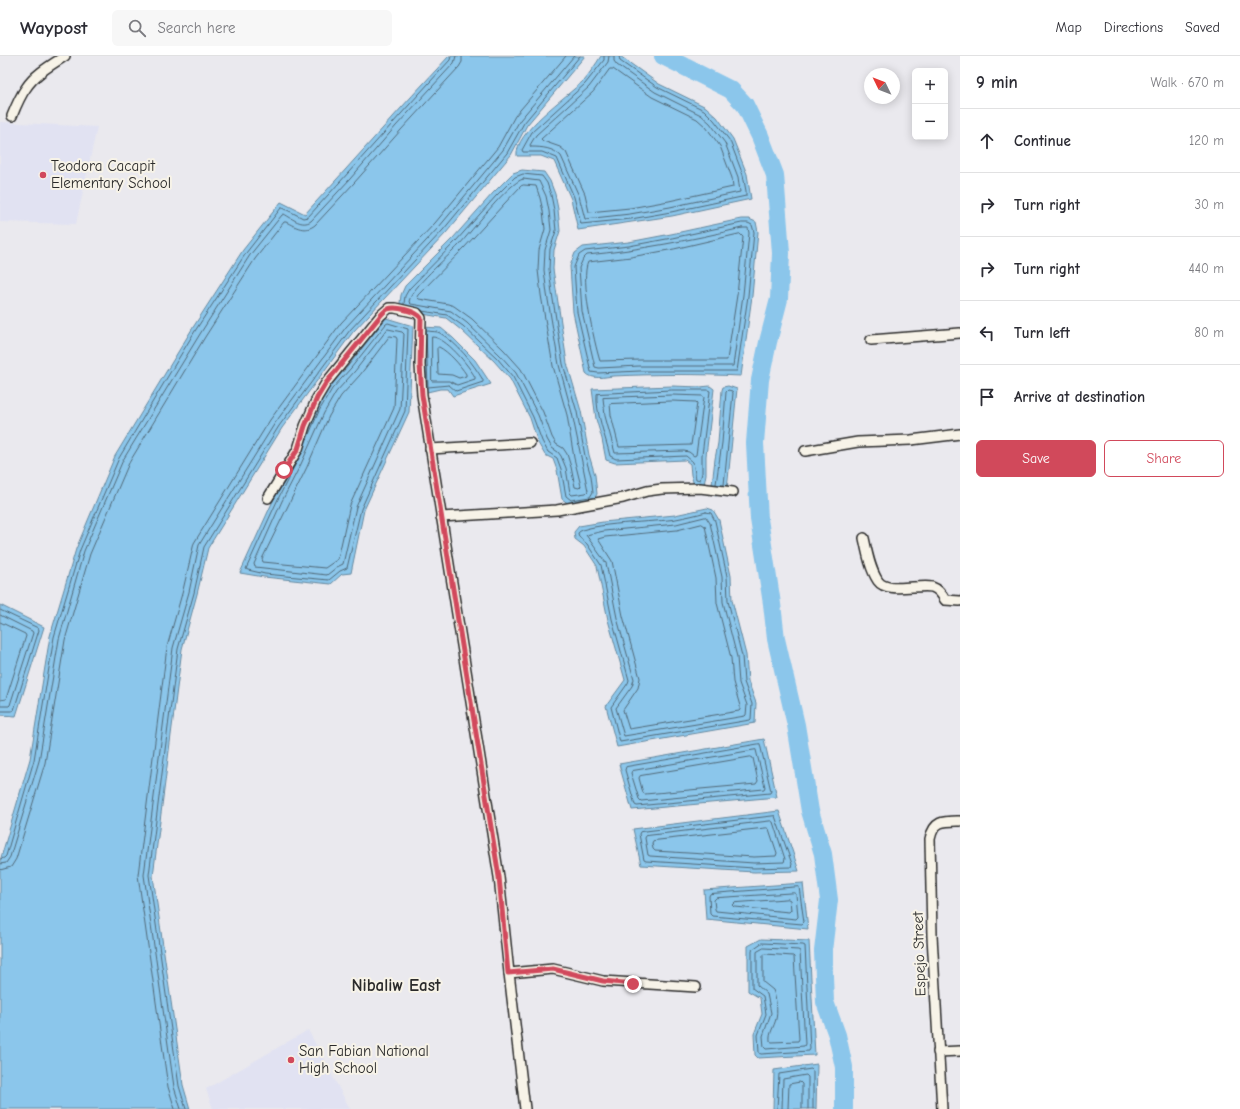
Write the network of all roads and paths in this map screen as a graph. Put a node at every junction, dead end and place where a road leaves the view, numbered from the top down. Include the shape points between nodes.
1 (65, 56) edge
2 (12, 116) dead end
3 (960, 334) edge
4 (871, 340) dead end
5 (960, 434) edge
6 (530, 443) dead end
7 (430, 449) junction
8 (805, 451) dead end
9 (733, 492) dead end
10 (268, 498) dead end
11 (441, 517) junction
12 (864, 538) dead end
13 (960, 601) edge
14 (960, 821) edge
15 (508, 973) junction
16 (696, 987) dead end
17 (960, 1051) edge
18 (938, 1052) junction
19 (526, 1109) edge
20 (942, 1109) edge

1 - 2 street via 33,80 26,88
3 - 4 street
5 - 8 street via 911,440 858,442
6 - 7 street
7 - 10 street via 422,395 421,318 417,313 389,308 358,342 323,388 305,426 298,449
7 - 11 street
9 - 11 street via 700,488 662,489 557,510
11 - 15 street via 499,877
12 - 13 street via 879,583 887,587 932,587 942,594 945,600
14 - 18 street, Espejo Street via 944,821 937,824 930,839
15 - 16 street via 553,969 603,981
15 - 19 street
17 - 18 street
18 - 20 street, Espejo Street

